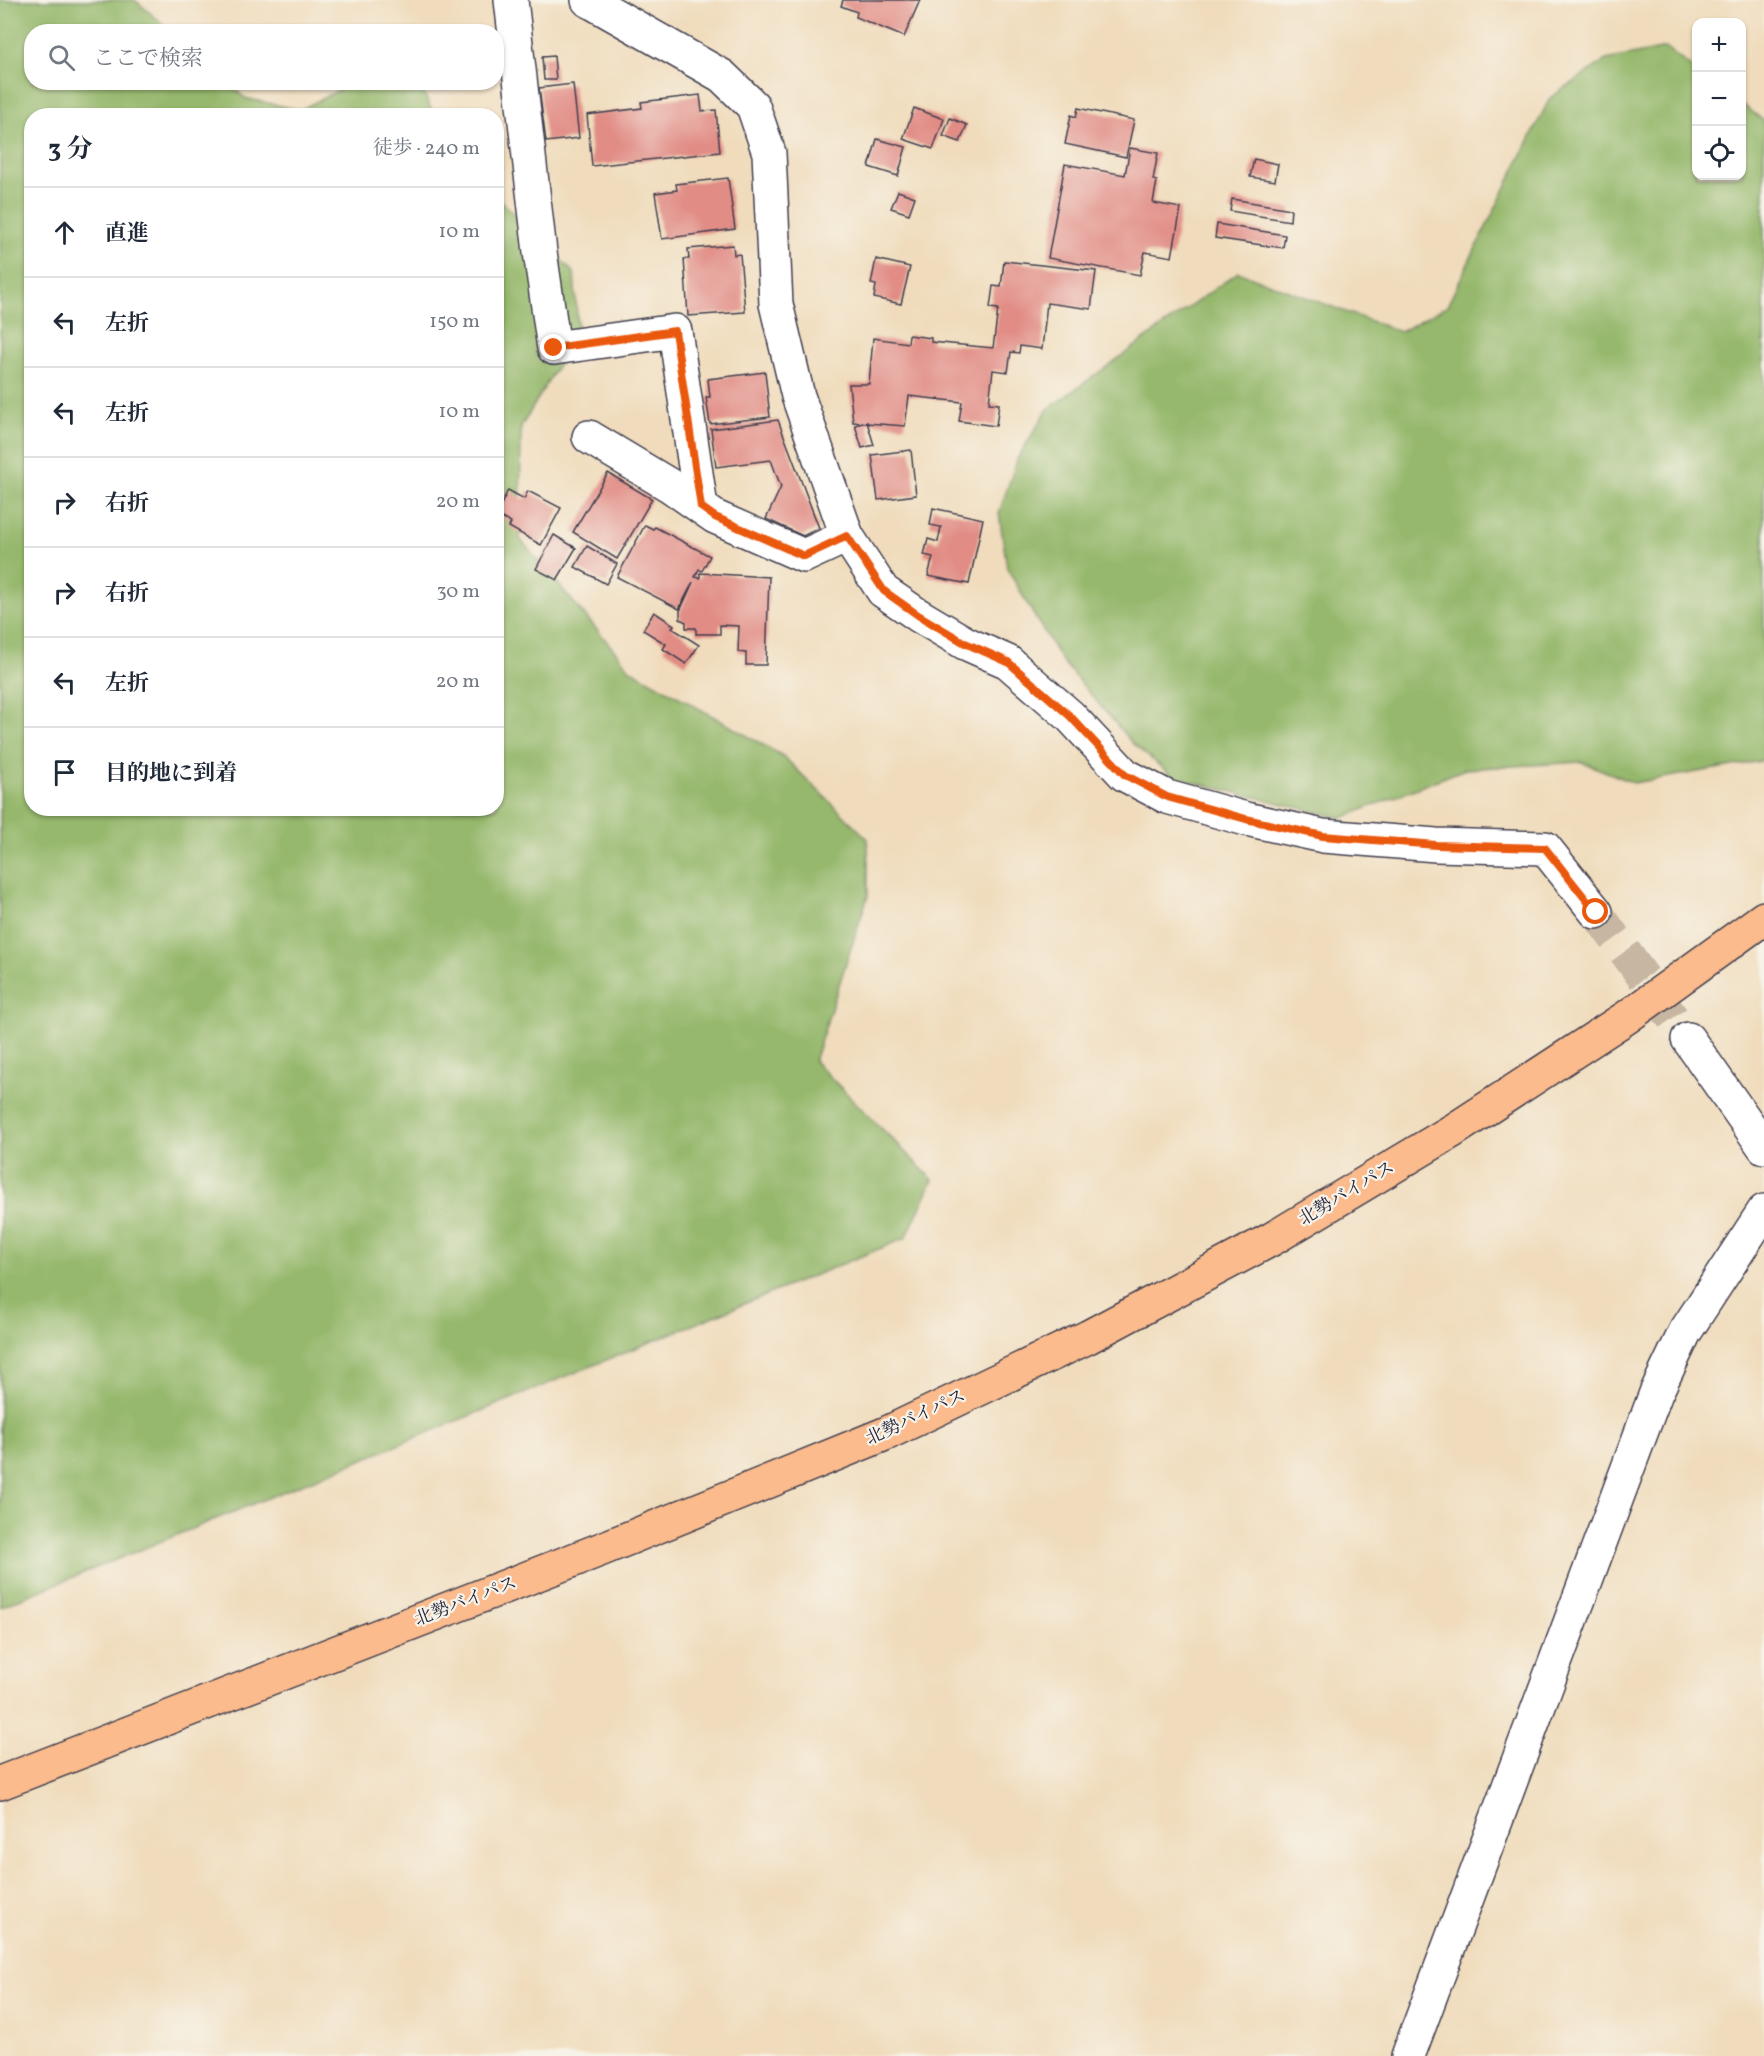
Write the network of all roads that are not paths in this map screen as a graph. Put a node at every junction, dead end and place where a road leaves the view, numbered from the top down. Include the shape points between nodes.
1 (511, 0) edge
2 (588, 0) edge
3 (589, 437) dead end
4 (701, 507) junction
5 (847, 536) junction
6 (1596, 912) tunnel mouth
7 (1764, 918) edge
8 (1688, 1039) tunnel mouth
9 (1764, 1147) edge
10 (1764, 1210) edge
11 (0, 1783) edge
12 (1408, 2056) edge

1 - 4 street via 554,348 675,331
2 - 5 street via 722,76 753,106 769,153 776,304 798,396
3 - 4 street
4 - 5 street via 715,517 804,556
5 - 6 street via 884,591 965,643 1008,662 1070,716 1125,775 1167,797 1323,836 1545,848
7 - 11 highway, 北勢バイパス via 1627,1017 1454,1130 1272,1239 1088,1337 874,1438 602,1549
8 - 9 street
10 - 12 street via 1685,1332 1656,1393

